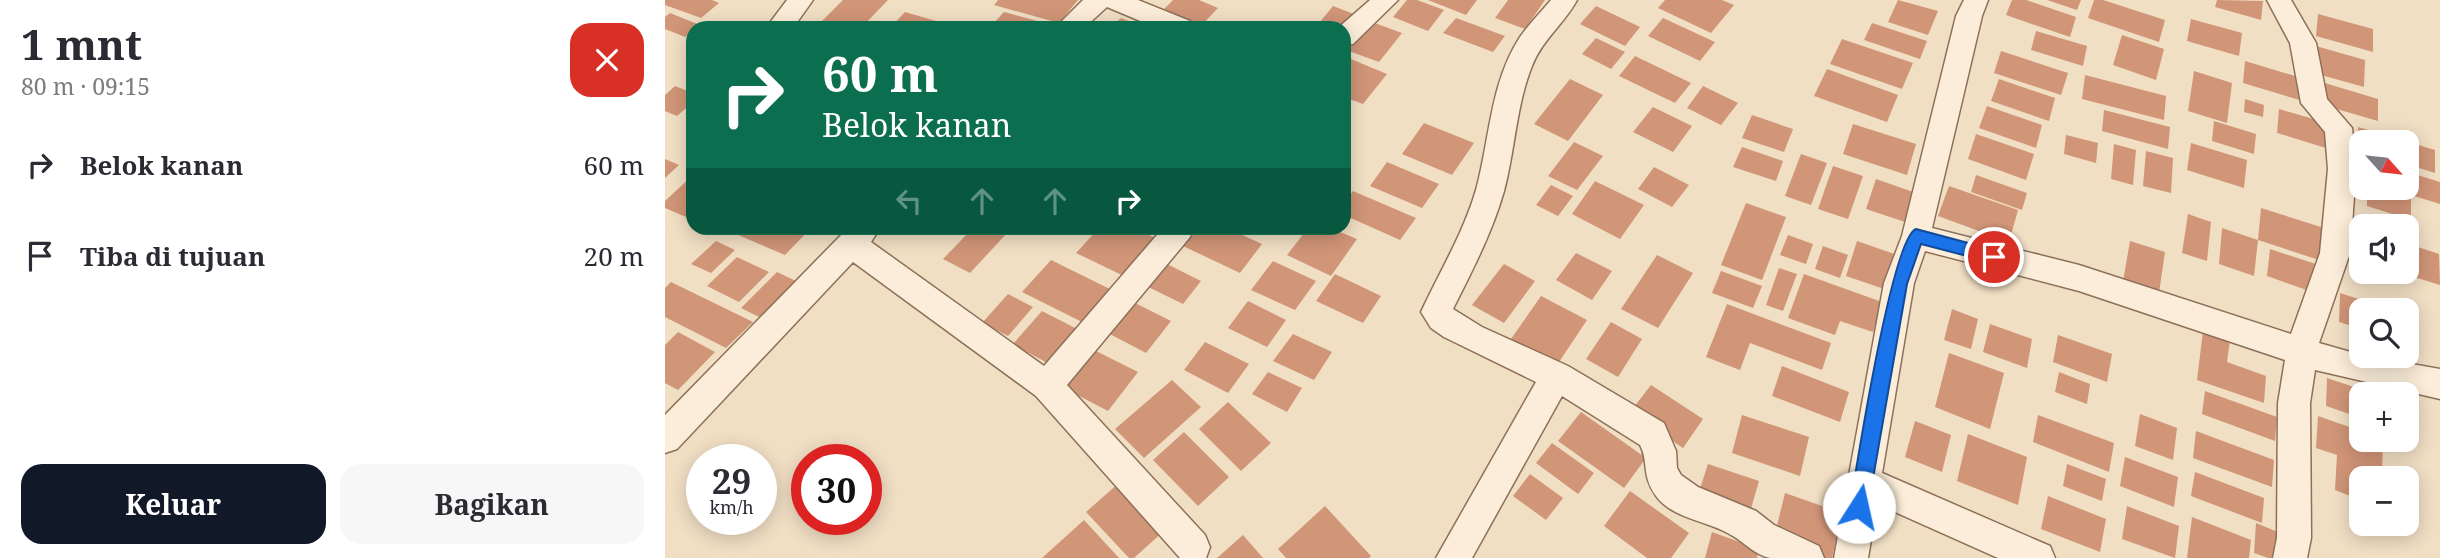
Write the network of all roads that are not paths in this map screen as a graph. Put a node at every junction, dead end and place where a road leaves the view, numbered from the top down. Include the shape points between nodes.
1 (801, 0) edge
2 (1099, 0) edge
3 (1114, 0) edge
4 (1386, 0) edge
5 (1565, 0) edge
6 (1976, 0) edge
7 (2279, 0) edge
8 (784, 21) edge
9 (1076, 21) edge
10 (1164, 21) edge
11 (1351, 31) edge
12 (1174, 235) edge
13 (858, 236) edge
14 (1916, 236) junction
15 (2301, 353) junction
16 (1557, 376) junction
17 (2440, 384) edge
18 (1047, 386) junction
19 (665, 438) edge
20 (1863, 481) junction
21 (1193, 547) dead end
22 (1453, 558) edge
23 (1807, 558) edge
24 (1851, 558) edge
25 (2038, 558) edge
26 (2290, 558) edge

1 - 8 street
2 - 9 street
3 - 10 street
4 - 11 street
5 - 16 street via 1530,42 1518,67 1490,190 1469,248 1436,312 1457,329
6 - 14 street
7 - 15 street via 2303,43 2314,103 2338,128 2342,169 2335,253
12 - 18 street
13 - 18 street
13 - 19 street
14 - 15 street via 2099,284
14 - 20 street via 1899,284
15 - 17 street via 2369,372
15 - 26 street via 2294,402
16 - 22 street
16 - 23 street via 1652,434 1660,451 1660,471 1669,487
18 - 21 street
20 - 24 street
20 - 25 street

